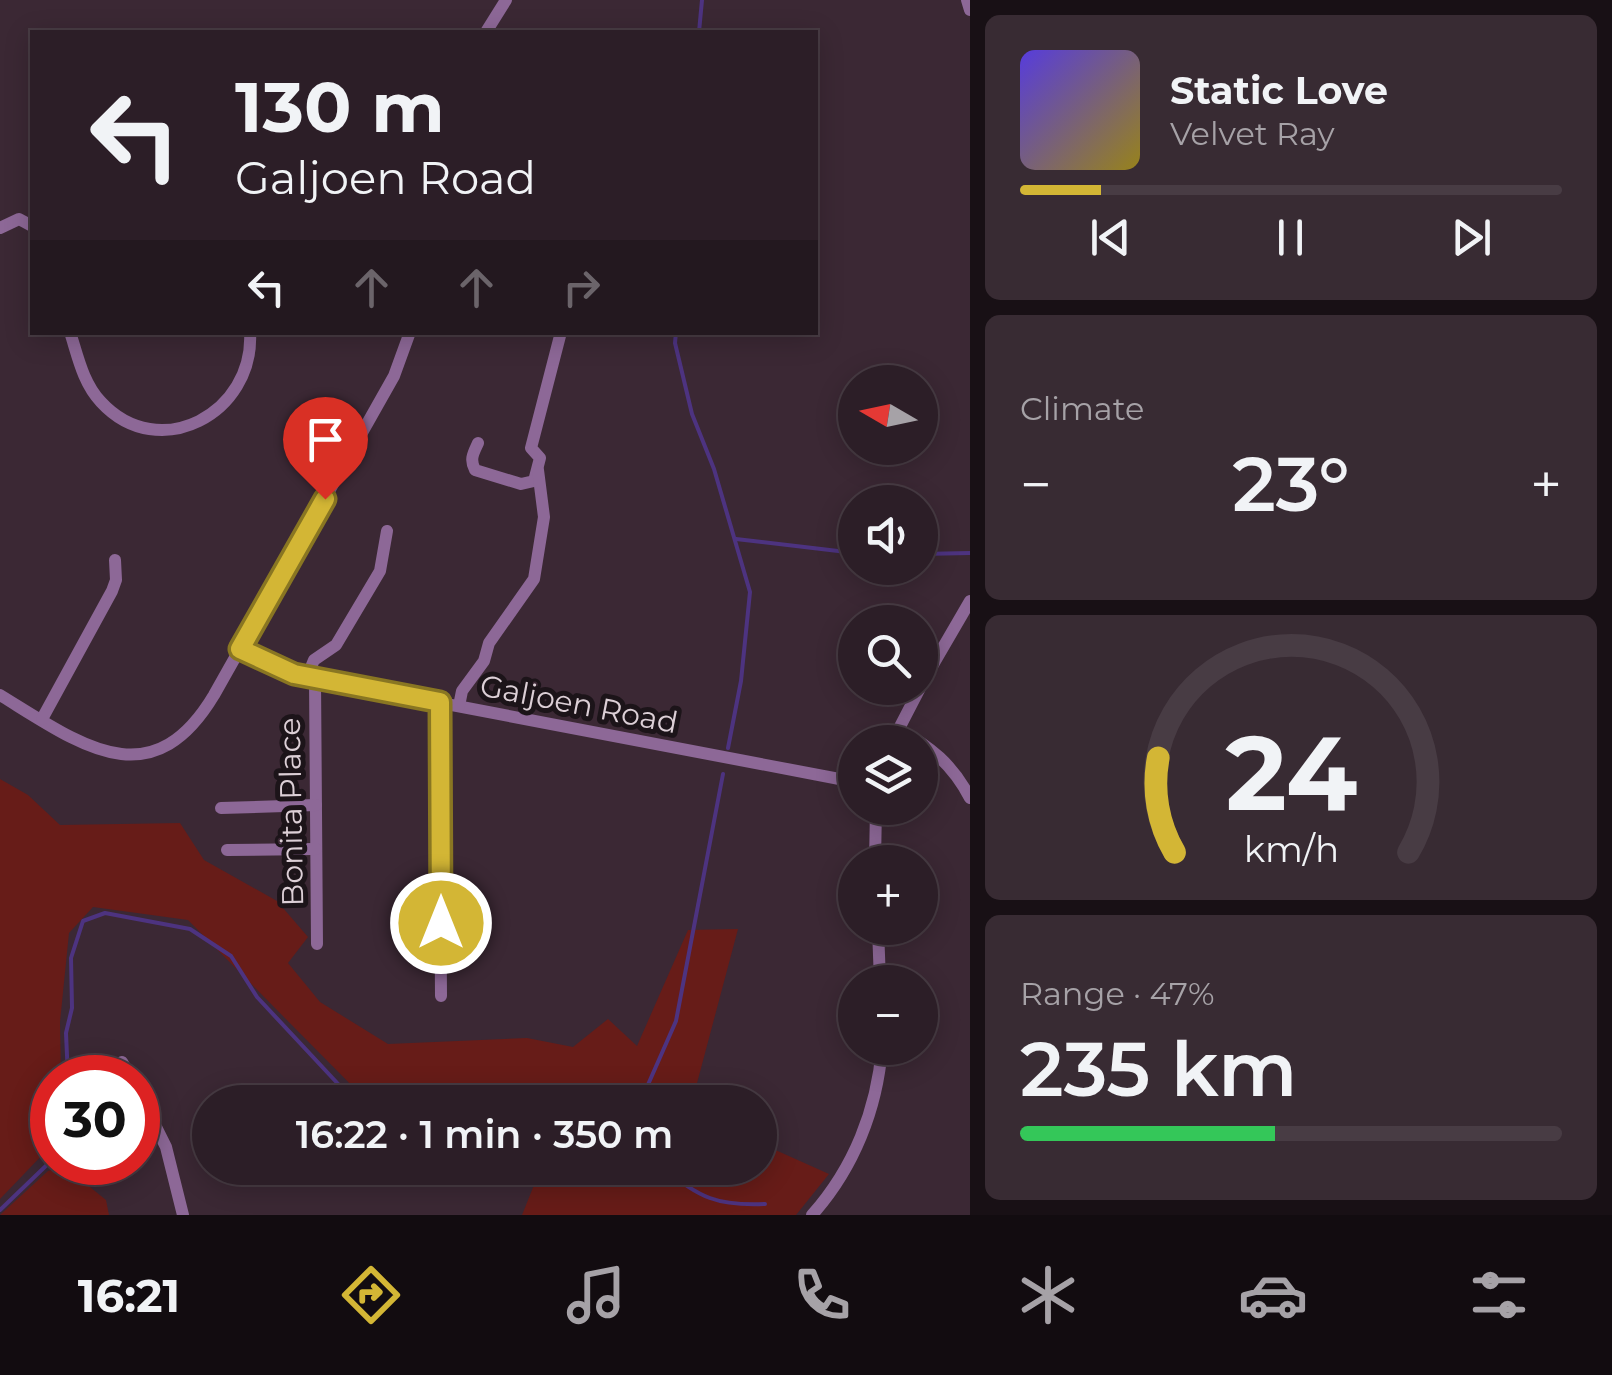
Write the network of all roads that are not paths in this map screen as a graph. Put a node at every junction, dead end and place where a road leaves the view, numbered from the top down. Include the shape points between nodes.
1 (506, 0) edge
2 (967, 0) edge
3 (970, 10) edge
4 (487, 30) edge
5 (30, 225) edge
6 (0, 228) edge
7 (71, 335) edge
8 (250, 335) edge
9 (409, 335) edge
10 (561, 335) edge
11 (478, 443) dead end
12 (538, 470) junction
13 (387, 531) dead end
14 (115, 560) dead end
15 (970, 600) edge
16 (240, 649) junction
17 (938, 656) edge
18 (311, 678) junction
19 (0, 695) edge
20 (440, 702) junction
21 (459, 706) junction
22 (42, 719) junction
23 (938, 754) edge
24 (838, 779) edge
25 (970, 798) edge
26 (316, 805) junction
27 (222, 808) dead end
28 (316, 848) junction
29 (227, 850) dead end
30 (317, 944) dead end
31 (441, 996) dead end
32 (879, 1065) edge
33 (160, 1135) edge
34 (184, 1215) edge
35 (812, 1215) edge

1 - 4 street
2 - 3 street
5 - 6 street via 18,219
7 - 8 street via 84,378 100,401 128,422 168,429 200,421 232,396 250,357
9 - 16 street via 394,376
10 - 12 street via 531,448 540,458
11 - 12 street via 475,470 526,485
12 - 21 street via 544,517 534,579 462,691
13 - 18 street via 380,571 336,645 316,658
14 - 22 street via 112,591
15 - 17 street
16 - 18 street, Galjoen Road
16 - 22 street via 199,721 159,750 113,753
18 - 20 street, Galjoen Road
18 - 26 street, Bonita Place
19 - 22 street
20 - 21 street, Galjoen Road
20 - 31 street
21 - 24 street, Galjoen Road
23 - 25 street
26 - 27 street
26 - 28 street, Bonita Place
28 - 29 street
28 - 30 street, Bonita Place
32 - 35 street via 860,1141
33 - 34 street

